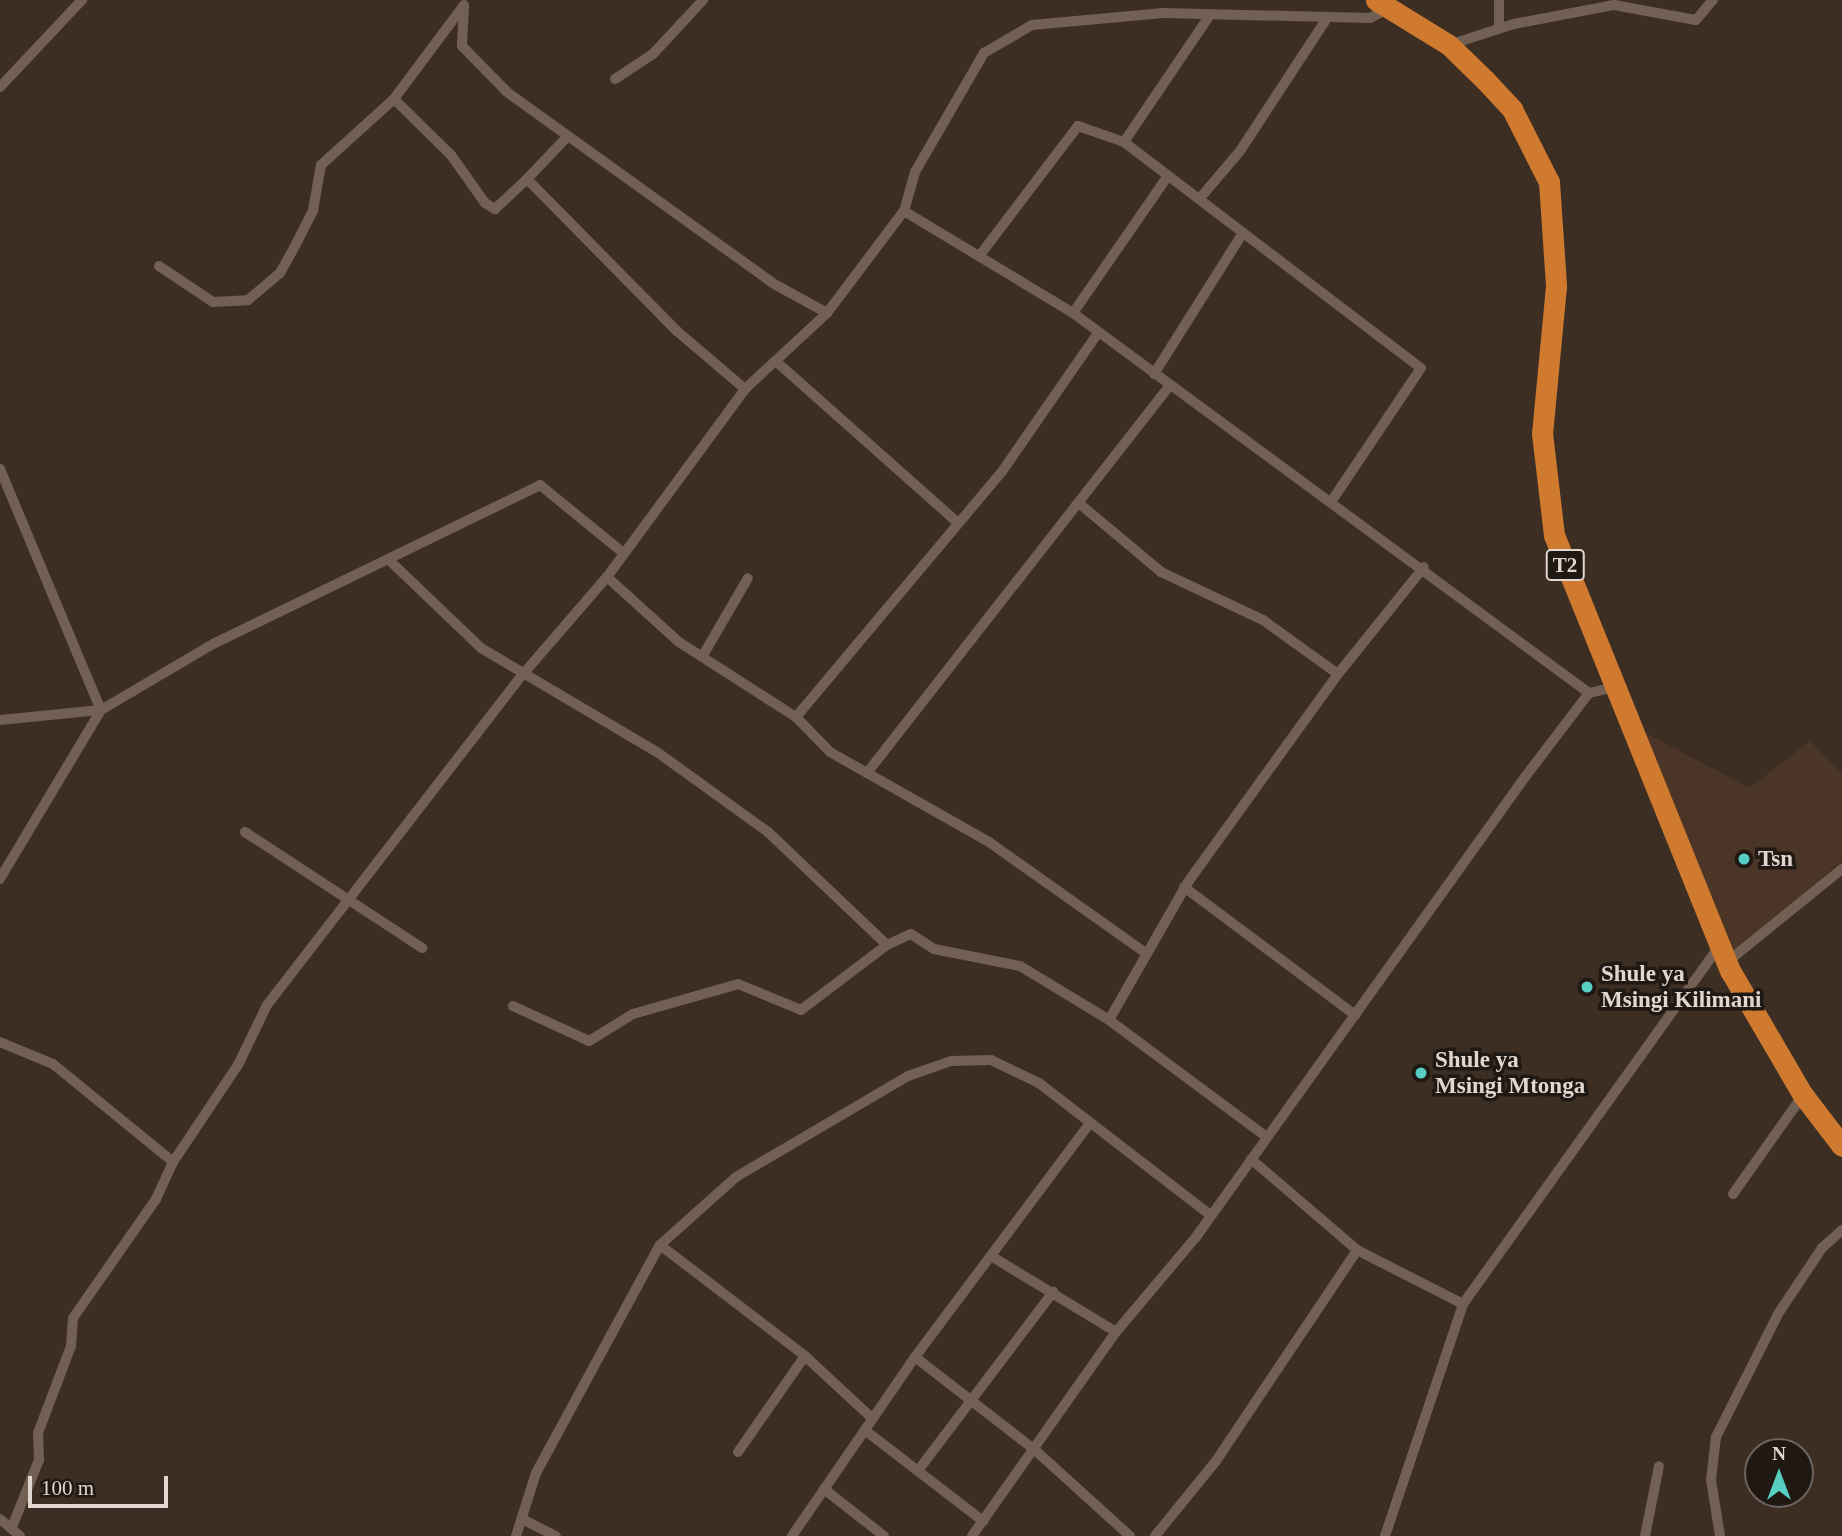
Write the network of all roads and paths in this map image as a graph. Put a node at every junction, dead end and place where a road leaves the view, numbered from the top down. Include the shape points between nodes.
1 (82, 0) edge
2 (703, 0) edge
3 (1499, 0) edge
4 (1713, 0) edge
5 (464, 2) edge
6 (1380, 5) edge
7 (1210, 15) junction
8 (1327, 18) junction
9 (1499, 29) junction
10 (1449, 45) junction
11 (615, 79) dead end
12 (0, 87) edge
13 (394, 99) junction
14 (567, 137) junction
15 (1124, 142) junction
16 (1168, 176) junction
17 (527, 179) junction
18 (1201, 197) junction
19 (904, 211) junction
20 (1242, 234) junction
21 (980, 255) junction
22 (159, 266) dead end
23 (827, 313) junction
24 (1073, 313) junction
25 (1098, 333) junction
26 (779, 364) junction
27 (1153, 374) junction
28 (1169, 387) junction
29 (745, 389) junction
30 (0, 469) edge
31 (1333, 499) junction
32 (1081, 505) junction
33 (958, 523) junction
34 (621, 551) junction
35 (389, 560) junction
36 (1424, 567) junction
37 (607, 577) junction
38 (748, 578) dead end
39 (702, 657) junction
40 (524, 673) junction
41 (1338, 674) junction
42 (1614, 687) junction
43 (1589, 693) junction
44 (100, 710) junction
45 (796, 717) junction
46 (0, 720) edge
47 (867, 773) junction
48 (245, 832) dead end
49 (1842, 869) edge
50 (0, 878) edge
51 (1184, 887) junction
52 (346, 902) junction
53 (887, 945) junction
54 (422, 948) dead end
55 (1143, 951) junction
56 (1724, 953) junction
57 (513, 1006) dead end
58 (1355, 1015) junction
59 (1109, 1020) junction
60 (0, 1042) edge
61 (1803, 1095) junction
62 (1088, 1126) junction
63 (1264, 1135) junction
64 (1842, 1146) edge
65 (1251, 1159) junction
66 (173, 1162) junction
67 (1733, 1194) dead end
68 (1209, 1214) junction
69 (1842, 1230) edge
70 (660, 1245) junction
71 (1357, 1250) junction
72 (991, 1256) junction
73 (1053, 1292) junction
74 (1463, 1304) junction
75 (1116, 1332) junction
76 (805, 1356) junction
77 (915, 1357) junction
78 (975, 1402) junction
79 (872, 1418) junction
80 (866, 1431) junction
81 (1035, 1450) junction
82 (738, 1452) dead end
83 (1659, 1466) dead end
84 (920, 1468) junction
85 (824, 1489) junction
86 (522, 1518) junction
87 (0, 1519) edge
88 (983, 1521) junction
89 (16, 1532) edge
90 (793, 1535) edge
91 (516, 1536) edge
92 (556, 1536) edge
93 (884, 1536) edge
94 (972, 1536) edge
95 (1130, 1536) edge
96 (1155, 1536) edge
97 (1385, 1536) edge
98 (1645, 1536) edge
99 (1720, 1536) edge

1 - 12 street
2 - 11 street via 653,54
3 - 9 street
4 - 9 street via 1696,20 1614,5
5 - 13 street
5 - 14 street via 462,46 507,92
6 - 8 street via 1370,18
6 - 10 highway, T2
7 - 8 street via 1310,12
7 - 15 street
7 - 19 street via 1032,25 1009,35 966,79 915,172
8 - 18 street via 1240,151
9 - 10 street
10 - 42 highway, T2 via 1512,109 1549,181 1556,286 1542,433 1546,488 1558,545
13 - 17 street via 451,155 485,203 495,209
13 - 22 street via 321,165 313,210 296,244 280,273 248,300 213,302
14 - 17 street
14 - 23 street via 720,239 776,285
15 - 16 street
15 - 21 street via 1078,126
16 - 18 street
16 - 24 street
17 - 29 street
18 - 20 street
19 - 21 street
19 - 23 street
20 - 27 street
20 - 31 street via 1421,368
21 - 24 street
23 - 26 street
24 - 25 street
25 - 27 street
25 - 33 street via 1001,473
26 - 29 street
26 - 33 street
27 - 28 street
28 - 31 street
28 - 32 street
29 - 34 street
30 - 44 street
31 - 36 street
32 - 41 street via 1161,572 1263,620
32 - 47 street
33 - 45 street
34 - 35 street via 540,485
34 - 37 street
35 - 40 street via 481,648
35 - 44 street via 213,644
36 - 41 street
36 - 43 street
37 - 39 street
37 - 40 street
38 - 39 street
39 - 45 street
40 - 52 street
40 - 53 street via 657,752 768,832
41 - 51 street
42 - 43 street
42 - 56 highway, T2
43 - 58 street
44 - 46 street
44 - 50 street
45 - 47 street via 830,752
47 - 55 street via 989,842
48 - 52 street
49 - 56 street
51 - 55 street
51 - 58 street
52 - 54 street
52 - 66 street via 267,1005 238,1065
53 - 57 street via 802,1010 738,984 633,1014 589,1041
53 - 59 street via 911,934 934,949 1020,966
55 - 59 street
56 - 61 highway, T2
56 - 74 street
58 - 63 street
59 - 63 street
60 - 66 street via 53,1064
61 - 64 highway, T2
61 - 67 street
62 - 68 street
62 - 70 street via 1039,1083 991,1060 931,1065 736,1177
62 - 72 street
63 - 65 street
65 - 68 street
65 - 71 street
66 - 89 street via 156,1199 74,1318 71,1346 38,1433 39,1460
68 - 75 street
69 - 99 street via 1822,1248 1778,1314 1716,1437 1710,1480
70 - 76 street
70 - 86 street via 576,1390 536,1473
71 - 74 street
71 - 96 street via 1216,1461
72 - 73 street
72 - 77 street
73 - 75 street
73 - 78 street
74 - 97 street
75 - 81 street
76 - 79 street
76 - 82 street
77 - 78 street
77 - 79 street
78 - 81 street
78 - 84 street
79 - 80 street
80 - 84 street
80 - 85 street
81 - 88 street
81 - 95 street
83 - 98 street
84 - 88 street
85 - 90 street
85 - 93 street
86 - 91 street
86 - 92 street
87 - 89 street
88 - 94 street

